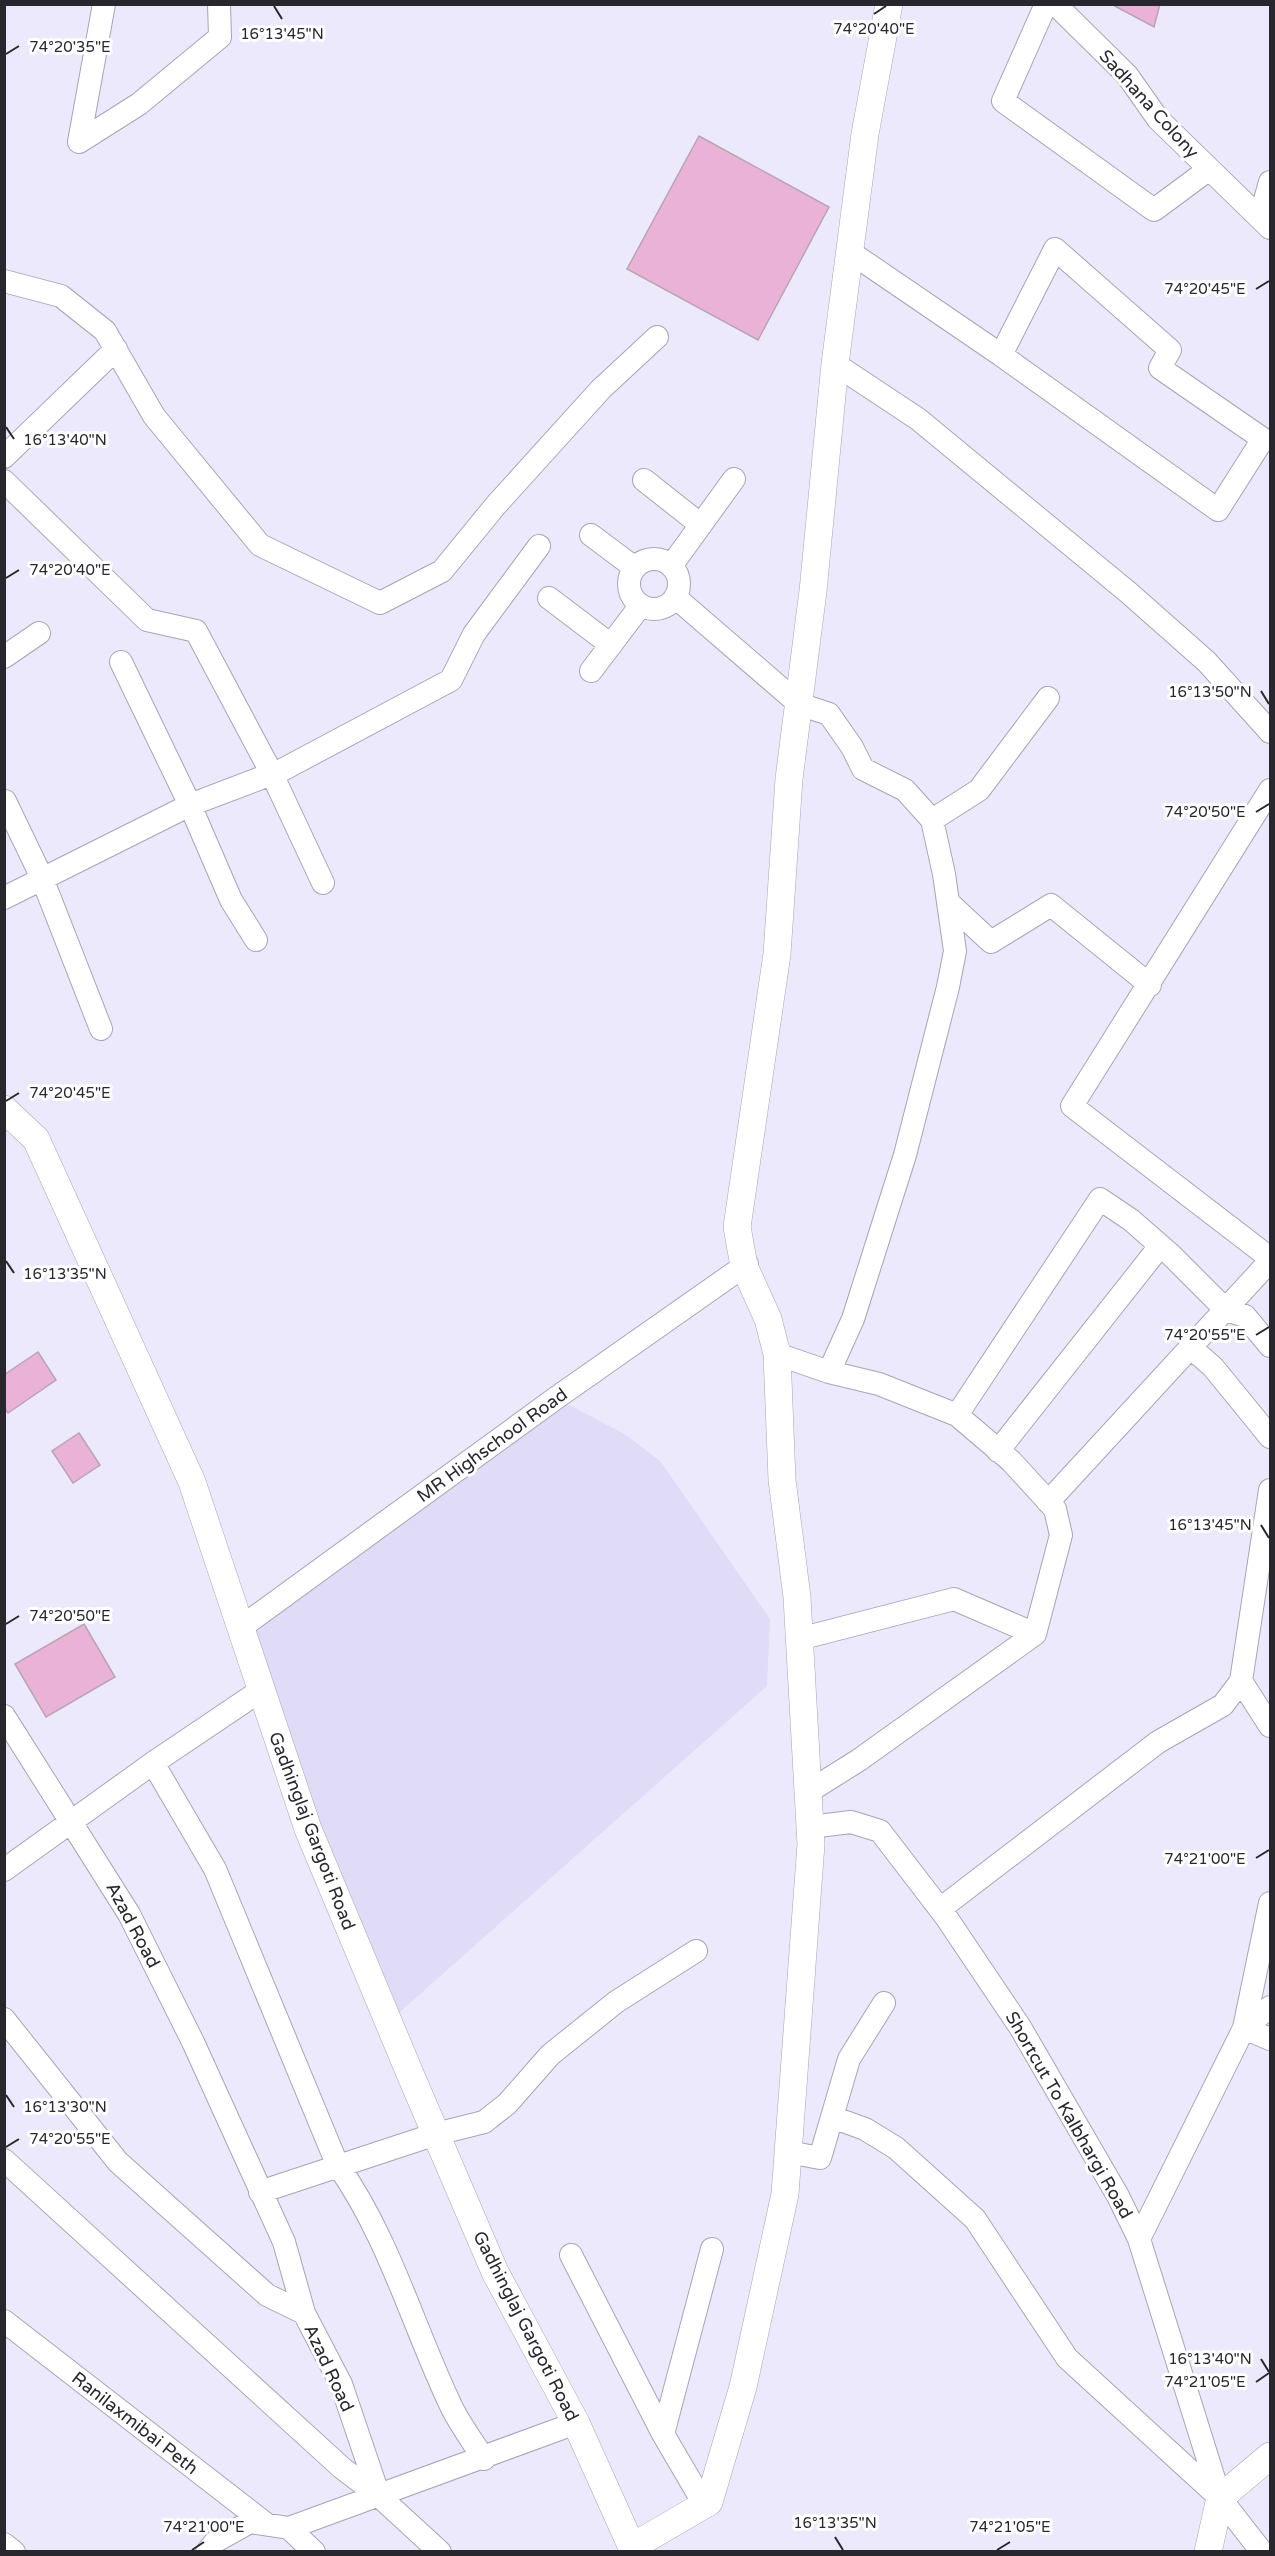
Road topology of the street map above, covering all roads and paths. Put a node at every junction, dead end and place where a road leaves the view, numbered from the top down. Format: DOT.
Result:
graph roads {
  1 [pos="104,4"];
  2 [pos="219,4"];
  3 [pos="890,4"];
  4 [pos="1046,4"];
  5 [pos="1055,4"];
  6 [pos="1208,170"];
  7 [pos="1270,183"];
  8 [pos="1265,223"];
  9 [pos="850,252"];
  10 [pos="4,281"];
  11 [pos="657,337"];
  12 [pos="116,349"];
  13 [pos="1001,355"];
  14 [pos="835,364"];
  15 [pos="4,457"];
  16 [pos="644,480"];
  17 [pos="734,480"];
  18 [pos="4,481"];
  19 [pos="701,525"];
  20 [pos="591,535"];
  21 [pos="539,546"];
  22 [pos="671,566"];
  23 [pos="635,568"];
  24 [pos="675,597"];
  25 [pos="549,598"];
  26 [pos="641,605"];
  27 [pos="39,633"];
  28 [pos="611,645"];
  29 [pos="4,657"];
  30 [pos="121,662"];
  31 [pos="591,670"];
  32 [pos="1048,698"];
  33 [pos="799,704"];
  34 [pos="1270,732"];
  35 [pos="272,774"];
  36 [pos="1270,790"];
  37 [pos="5,801"];
  38 [pos="190,805"];
  39 [pos="932,820"];
  40 [pos="42,878"];
  41 [pos="323,883"];
  42 [pos="4,898"];
  43 [pos="948,902"];
  44 [pos="256,940"];
  45 [pos="1150,985"];
  46 [pos="101,1029"];
  47 [pos="4,1109"];
  48 [pos="1160,1246"];
  49 [pos="1270,1259"];
  50 [pos="746,1265"];
  51 [pos="1263,1284"];
  52 [pos="1226,1310"];
  53 [pos="1270,1346"];
  54 [pos="1191,1348"];
  55 [pos="777,1354"];
  56 [pos="829,1372"];
  57 [pos="957,1415"];
  58 [pos="1270,1437"];
  59 [pos="998,1451"];
  60 [pos="1270,1490"];
  61 [pos="1048,1502"];
  62 [pos="240,1628"];
  63 [pos="1035,1634"];
  64 [pos="799,1639"];
  65 [pos="1241,1681"];
  66 [pos="260,1691"];
  67 [pos="4,1716"];
  68 [pos="1270,1726"];
  69 [pos="153,1763"];
  70 [pos="808,1792"];
  71 [pos="73,1821"];
  72 [pos="810,1827"];
  73 [pos="4,1870"];
  74 [pos="1270,1903"];
  75 [pos="940,1909"];
  76 [pos="696,1951"];
  77 [pos="884,2003"];
  78 [pos="1270,2007"];
  79 [pos="4,2019"];
  80 [pos="1244,2028"];
  81 [pos="1270,2039"];
  82 [pos="832,2117"];
  83 [pos="436,2134"];
  84 [pos="788,2152"];
  85 [pos="4,2160"];
  86 [pos="338,2166"];
  87 [pos="260,2192"];
  88 [pos="1139,2239"];
  89 [pos="712,2249"];
  90 [pos="571,2255"];
  91 [pos="304,2313"];
  92 [pos="4,2321"];
  93 [pos="576,2423"];
  94 [pos="663,2434"];
  95 [pos="1270,2456"];
  96 [pos="484,2459"];
  97 [pos="379,2496"];
  98 [pos="1220,2498"];
  99 [pos="709,2502"];
  100 [pos="266,2524"];
  101 [pos="289,2528"];
  102 [pos="4,2544"];
  103 [pos="633,2549"];
  104 [pos="14,2552"];
  105 [pos="207,2552"];
  106 [pos="314,2552"];
  107 [pos="440,2552"];
  108 [pos="1208,2552"];
  109 [pos="1262,2552"];
  1 -- 2 [label="street"];
  3 -- 9 [label="street"];
  4 -- 6 [label="street"];
  5 -- 6 [label="street, Sadhana Colony"];
  6 -- 8 [label="street, Sadhana Colony"];
  7 -- 8 [label="street"];
  9 -- 13 [label="street"];
  9 -- 14 [label="street"];
  10 -- 12 [label="street"];
  11 -- 12 [label="street"];
  12 -- 15 [label="street"];
  13 -- 13 [label="street"];
  14 -- 33 [label="street"];
  14 -- 34 [label="street"];
  16 -- 19 [label="street"];
  17 -- 19 [label="street"];
  18 -- 35 [label="street"];
  19 -- 22 [label="street"];
  20 -- 23 [label="street"];
  21 -- 35 [label="street"];
  22 -- 23 [label="street"];
  22 -- 24 [label="street"];
  23 -- 26 [label="street"];
  24 -- 26 [label="street"];
  24 -- 33 [label="street"];
  25 -- 28 [label="street"];
  26 -- 28 [label="street"];
  27 -- 29 [label="street"];
  28 -- 31 [label="street"];
  30 -- 38 [label="street"];
  32 -- 39 [label="street"];
  33 -- 39 [label="street"];
  33 -- 50 [label="street"];
  35 -- 38 [label="street"];
  35 -- 41 [label="street"];
  36 -- 45 [label="street"];
  37 -- 40 [label="street"];
  38 -- 40 [label="street"];
  38 -- 44 [label="street"];
  39 -- 43 [label="street"];
  40 -- 42 [label="street"];
  40 -- 46 [label="street"];
  43 -- 45 [label="street"];
  43 -- 56 [label="street"];
  45 -- 49 [label="street"];
  47 -- 62 [label="street, Gadhinglaj Gargoti Road"];
  48 -- 52 [label="street"];
  48 -- 57 [label="street"];
  48 -- 59 [label="street"];
  49 -- 51 [label="street"];
  50 -- 55 [label="street"];
  50 -- 62 [label="street, MR Highschool Road"];
  51 -- 52 [label="street"];
  52 -- 53 [label="street"];
  52 -- 54 [label="street"];
  54 -- 58 [label="street"];
  54 -- 61 [label="street"];
  55 -- 56 [label="street"];
  55 -- 64 [label="street"];
  56 -- 57 [label="street"];
  57 -- 59 [label="street"];
  59 -- 61 [label="street"];
  60 -- 65 [label="street"];
  61 -- 63 [label="street"];
  62 -- 66 [label="street, Gadhinglaj Gargoti Road"];
  63 -- 64 [label="street"];
  63 -- 70 [label="street"];
  64 -- 70 [label="street"];
  65 -- 68 [label="street"];
  65 -- 75 [label="street"];
  66 -- 69 [label="street"];
  66 -- 83 [label="street, Gadhinglaj Gargoti Road"];
  67 -- 71 [label="street, Azad Road"];
  69 -- 71 [label="street"];
  69 -- 86 [label="street"];
  70 -- 72 [label="street"];
  71 -- 73 [label="street"];
  71 -- 87 [label="street, Azad Road"];
  72 -- 75 [label="street, Shortcut To Kalbhargi Road"];
  72 -- 84 [label="street"];
  74 -- 80 [label="street"];
  75 -- 88 [label="street, Shortcut To Kalbhargi Road"];
  76 -- 83 [label="street"];
  77 -- 82 [label="street"];
  78 -- 80 [label="street"];
  79 -- 91 [label="street"];
  80 -- 81 [label="street"];
  80 -- 88 [label="street"];
  82 -- 84 [label="street"];
  82 -- 98 [label="street"];
  83 -- 86 [label="street"];
  83 -- 93 [label="street, Gadhinglaj Gargoti Road"];
  84 -- 99 [label="street"];
  85 -- 97 [label="street"];
  86 -- 87 [label="street"];
  86 -- 96 [label="street"];
  87 -- 91 [label="street, Azad Road"];
  88 -- 98 [label="street, Shortcut To Kalbhargi Road"];
  89 -- 94 [label="street"];
  90 -- 94 [label="street"];
  91 -- 97 [label="street, Azad Road"];
  92 -- 100 [label="street, Ranilaxmibai Peth"];
  93 -- 96 [label="street"];
  93 -- 103 [label="street, Gadhinglaj Gargoti Road"];
  94 -- 99 [label="street"];
  95 -- 98 [label="street"];
  96 -- 97 [label="street"];
  97 -- 101 [label="street"];
  97 -- 107 [label="street"];
  98 -- 108 [label="street"];
  98 -- 109 [label="street"];
  99 -- 103 [label="street"];
  100 -- 101 [label="street"];
  100 -- 105 [label="street"];
  101 -- 106 [label="street"];
  102 -- 104 [label="street"];
}
